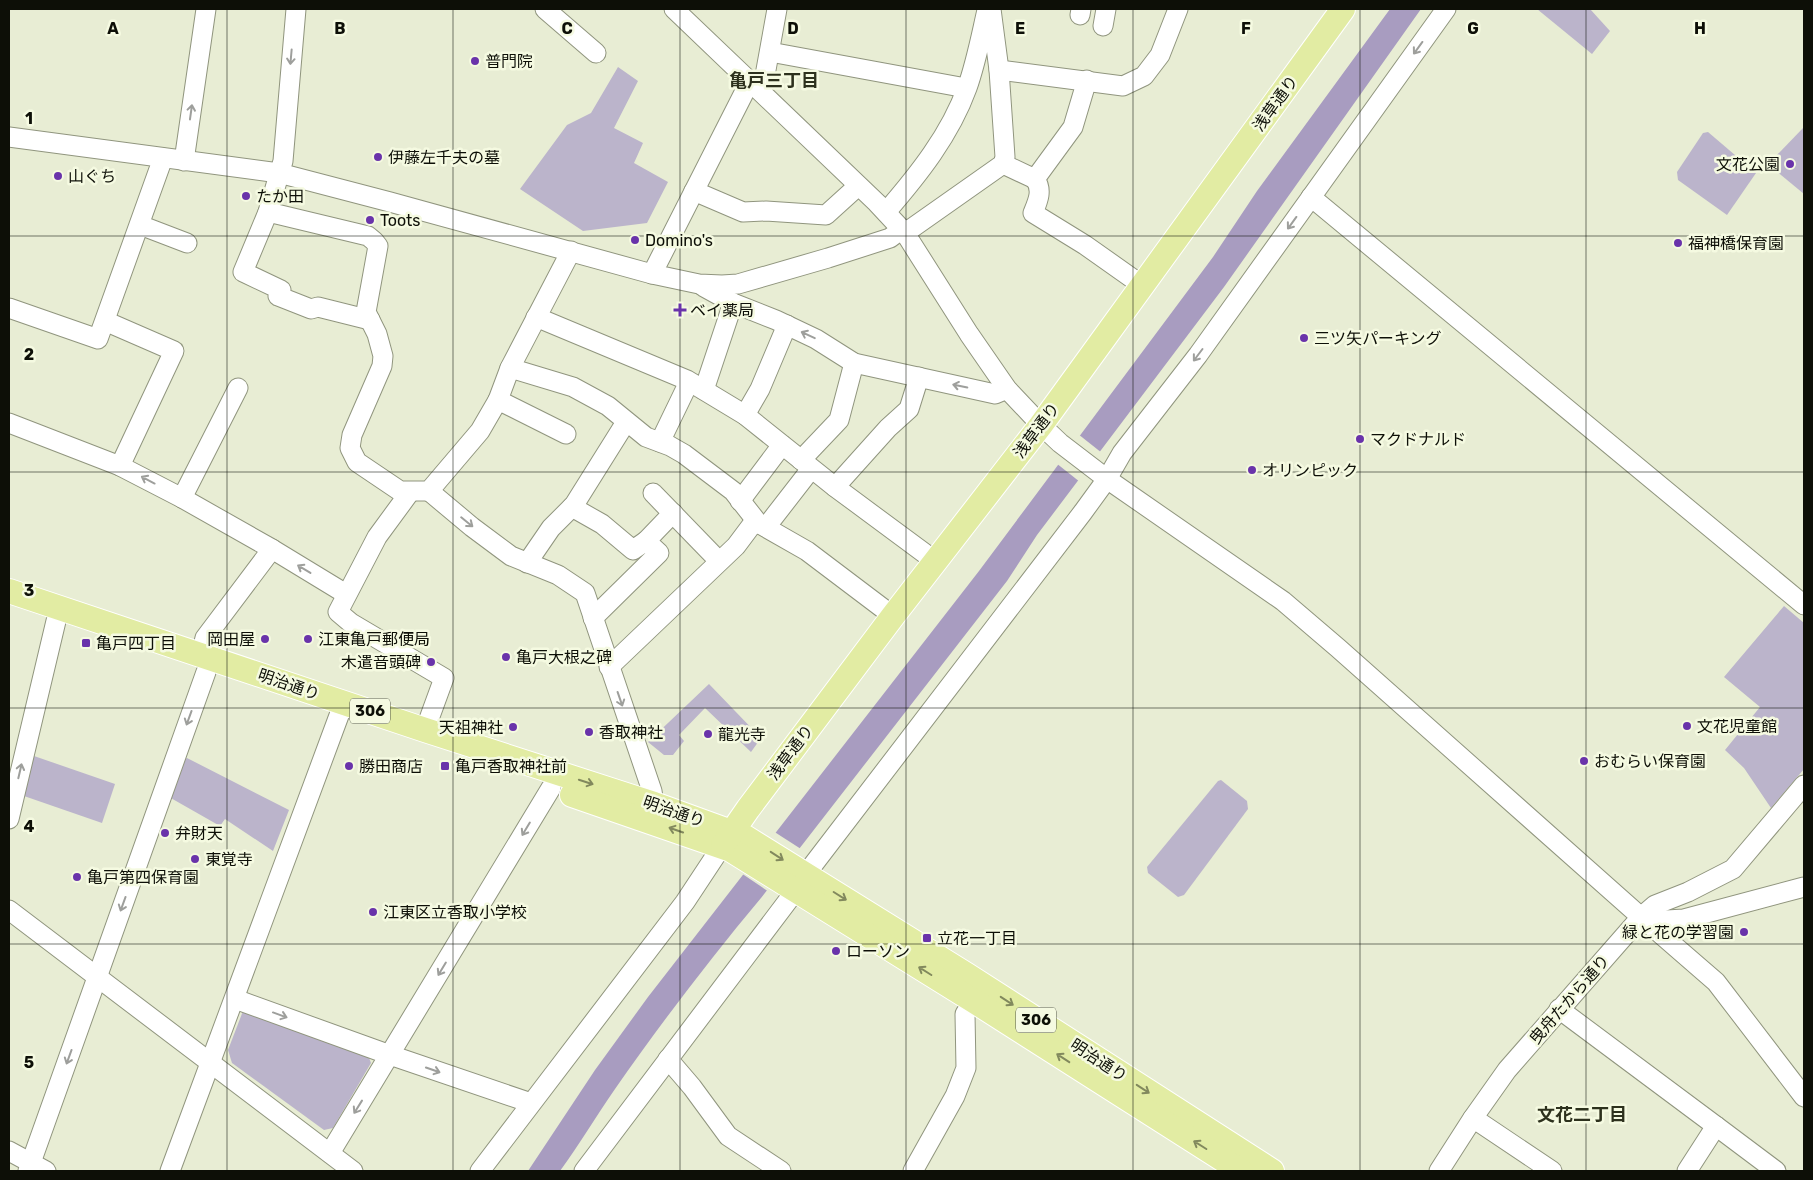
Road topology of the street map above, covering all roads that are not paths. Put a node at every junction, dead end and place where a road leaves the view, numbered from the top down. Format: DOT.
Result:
graph roads {
  1 [pos="206,9"];
  2 [pos="296,9"];
  3 [pos="545,9"];
  4 [pos="674,9"];
  5 [pos="777,9"];
  6 [pos="989,9"];
  7 [pos="1178,9"];
  8 [pos="1343,9"];
  9 [pos="1446,9"];
  10 [pos="770,52"];
  11 [pos="596,53"];
  12 [pos="999,70"];
  13 [pos="1087,80"];
  14 [pos="756,87"];
  15 [pos="966,88"];
  16 [pos="9,138"];
  17 [pos="164,158"];
  18 [pos="184,161"];
  19 [pos="1003,164"];
  20 [pos="279,174"];
  21 [pos="1035,179"];
  22 [pos="858,186"];
  23 [pos="694,191"];
  24 [pos="1311,197"];
  25 [pos="268,212"];
  26 [pos="886,212"];
  27 [pos="140,225"];
  28 [pos="903,231"];
  29 [pos="187,243"];
  30 [pos="571,251"];
  31 [pos="652,274"];
  32 [pos="698,284"];
  33 [pos="1143,286"];
  34 [pos="733,303"];
  35 [pos="9,308"];
  36 [pos="536,317"];
  37 [pos="370,320"];
  38 [pos="104,321"];
  39 [pos="787,325"];
  40 [pos="854,363"];
  41 [pos="510,368"];
  42 [pos="920,377"];
  43 [pos="697,386"];
  44 [pos="238,388"];
  45 [pos="1007,389"];
  46 [pos="498,400"];
  47 [pos="745,415"];
  48 [pos="626,422"];
  49 [pos="9,423"];
  50 [pos="1041,425"];
  51 [pos="566,434"];
  52 [pos="660,442"];
  53 [pos="782,445"];
  54 [pos="806,464"];
  55 [pos="120,466"];
  56 [pos="1104,476"];
  57 [pos="835,487"];
  58 [pos="410,492"];
  59 [pos="430,492"];
  60 [pos="653,493"];
  61 [pos="182,498"];
  62 [pos="740,500"];
  63 [pos="572,507"];
  64 [pos="673,513"];
  65 [pos="762,525"];
  66 [pos="646,541"];
  67 [pos="272,549"];
  68 [pos="935,561"];
  69 [pos="719,562"];
  70 [pos="527,563"];
  71 [pos="9,591"];
  72 [pos="346,594"];
  73 [pos="1804,605"];
  74 [pos="9,606"];
  75 [pos="893,616"];
  76 [pos="593,618"];
  77 [pos="56,621"];
  78 [pos="203,663"];
  79 [pos="609,667"];
  80 [pos="341,710"];
  81 [pos="425,730"];
  82 [pos="1804,785"];
  83 [pos="551,788"];
  84 [pos="654,804"];
  85 [pos="9,819"];
  86 [pos="737,845"];
  87 [pos="796,879"];
  88 [pos="1804,887"];
  89 [pos="9,910"];
  90 [pos="1641,917"];
  91 [pos="97,977"];
  92 [pos="978,993"];
  93 [pos="235,999"];
  94 [pos="1559,1009"];
  95 [pos="390,1055"];
  96 [pos="668,1059"];
  97 [pos="211,1063"];
  98 [pos="1804,1097"];
  99 [pos="531,1103"];
  100 [pos="1473,1118"];
  101 [pos="1716,1126"];
  102 [pos="9,1151"];
  103 [pos="330,1153"];
  104 [pos="35,1169"];
  105 [pos="916,1170"];
  106 [pos="170,1171"];
  107 [pos="353,1171"];
  108 [pos="480,1171"];
  109 [pos="496,1171"];
  110 [pos="584,1171"];
  111 [pos="782,1171"];
  112 [pos="1241,1171"];
  113 [pos="1272,1171"];
  114 [pos="1440,1171"];
  115 [pos="1552,1171"];
  116 [pos="1687,1171"];
  117 [pos="1776,1171"];
  18 -- 1 [label="street, one-way"];
  2 -- 20 [label="street, one-way"];
  3 -- 11 [label="street"];
  4 -- 14 [label="street"];
  5 -- 10 [label="street"];
  6 -- 12 [label="street"];
  6 -- 15 [label="street"];
  7 -- 13 [label="street"];
  8 -- 33 [label="main road, 浅草通り"];
  9 -- 24 [label="street, one-way"];
  10 -- 14 [label="street"];
  10 -- 15 [label="street"];
  12 -- 13 [label="street"];
  12 -- 19 [label="street"];
  13 -- 21 [label="street"];
  14 -- 22 [label="street"];
  14 -- 23 [label="street"];
  15 -- 26 [label="street"];
  16 -- 17 [label="street"];
  17 -- 18 [label="street"];
  17 -- 27 [label="street"];
  18 -- 20 [label="street"];
  19 -- 21 [label="street"];
  19 -- 28 [label="street"];
  20 -- 25 [label="street"];
  20 -- 30 [label="street"];
  21 -- 33 [label="street"];
  22 -- 23 [label="street"];
  22 -- 26 [label="street"];
  23 -- 31 [label="street"];
  24 -- 56 [label="street, one-way"];
  24 -- 73 [label="street"];
  25 -- 37 [label="street"];
  25 -- 37 [label="street"];
  26 -- 28 [label="street"];
  27 -- 29 [label="street"];
  27 -- 38 [label="street"];
  28 -- 32 [label="street"];
  28 -- 45 [label="street"];
  30 -- 31 [label="street"];
  30 -- 36 [label="street"];
  31 -- 32 [label="street"];
  32 -- 34 [label="street"];
  33 -- 50 [label="main road, 浅草通り"];
  34 -- 39 [label="street"];
  34 -- 43 [label="street"];
  35 -- 38 [label="street"];
  36 -- 41 [label="street"];
  36 -- 43 [label="street"];
  37 -- 58 [label="street"];
  38 -- 55 [label="street"];
  40 -- 39 [label="street, one-way"];
  39 -- 47 [label="street"];
  40 -- 42 [label="street"];
  40 -- 54 [label="street"];
  41 -- 46 [label="street"];
  41 -- 48 [label="street"];
  45 -- 42 [label="street, one-way"];
  42 -- 57 [label="street"];
  43 -- 47 [label="street"];
  43 -- 52 [label="street"];
  44 -- 61 [label="street"];
  45 -- 50 [label="street"];
  46 -- 51 [label="street"];
  46 -- 59 [label="street"];
  47 -- 53 [label="street"];
  48 -- 52 [label="street"];
  48 -- 63 [label="street"];
  49 -- 55 [label="street"];
  50 -- 56 [label="street"];
  50 -- 68 [label="main road, 浅草通り"];
  52 -- 62 [label="street"];
  53 -- 54 [label="street"];
  53 -- 62 [label="street"];
  54 -- 57 [label="street"];
  54 -- 65 [label="street"];
  61 -- 55 [label="street, one-way"];
  56 -- 87 [label="street"];
  56 -- 90 [label="street"];
  57 -- 68 [label="street"];
  58 -- 59 [label="street"];
  58 -- 72 [label="street"];
  59 -- 70 [label="street, one-way"];
  60 -- 64 [label="street"];
  61 -- 67 [label="street"];
  62 -- 65 [label="street"];
  63 -- 66 [label="street"];
  63 -- 70 [label="street"];
  64 -- 66 [label="street"];
  64 -- 69 [label="street"];
  65 -- 69 [label="street"];
  65 -- 75 [label="street"];
  66 -- 76 [label="street"];
  72 -- 67 [label="street, one-way"];
  67 -- 78 [label="street"];
  68 -- 75 [label="main road, 浅草通り"];
  69 -- 79 [label="street"];
  70 -- 76 [label="street"];
  71 -- 78 [label="main road, 明治通り / 306"];
  72 -- 81 [label="street"];
  74 -- 77 [label="main road, 明治通り / 306"];
  75 -- 86 [label="main road, 浅草通り"];
  76 -- 79 [label="street"];
  77 -- 78 [label="main road, 明治通り / 306"];
  85 -- 77 [label="street, one-way"];
  78 -- 80 [label="main road, 明治通り / 306"];
  78 -- 91 [label="street, one-way"];
  79 -- 84 [label="street, one-way"];
  80 -- 81 [label="main road, 明治通り / 306"];
  80 -- 83 [label="main road, 明治通り / 306"];
  80 -- 93 [label="street"];
  81 -- 84 [label="main road, 明治通り / 306, one-way"];
  82 -- 90 [label="street, 曳舟たから通り"];
  86 -- 83 [label="main road, 明治通り / 306, one-way"];
  83 -- 95 [label="street, one-way"];
  84 -- 86 [label="main road, 明治通り / 306"];
  86 -- 87 [label="main road, 明治通り / 306"];
  86 -- 99 [label="street"];
  86 -- 109 [label="street"];
  87 -- 92 [label="main road, 明治通り / 306"];
  87 -- 96 [label="street"];
  88 -- 90 [label="street"];
  89 -- 91 [label="street"];
  90 -- 94 [label="street, 曳舟たから通り"];
  90 -- 98 [label="street"];
  91 -- 97 [label="street"];
  91 -- 104 [label="street, one-way"];
  92 -- 105 [label="street"];
  112 -- 92 [label="main road, 明治通り / 306, one-way"];
  92 -- 113 [label="main road, 明治通り / 306, one-way"];
  93 -- 95 [label="street, one-way"];
  93 -- 97 [label="street"];
  94 -- 100 [label="street, 曳舟たから通り"];
  94 -- 101 [label="street"];
  95 -- 99 [label="street, one-way"];
  95 -- 103 [label="street, one-way"];
  96 -- 110 [label="street"];
  96 -- 111 [label="street"];
  97 -- 103 [label="street"];
  97 -- 106 [label="street"];
  99 -- 108 [label="street"];
  100 -- 114 [label="street, 曳舟たから通り"];
  100 -- 115 [label="street"];
  101 -- 116 [label="street"];
  101 -- 117 [label="street"];
  102 -- 104 [label="street"];
  103 -- 107 [label="street"];
}
